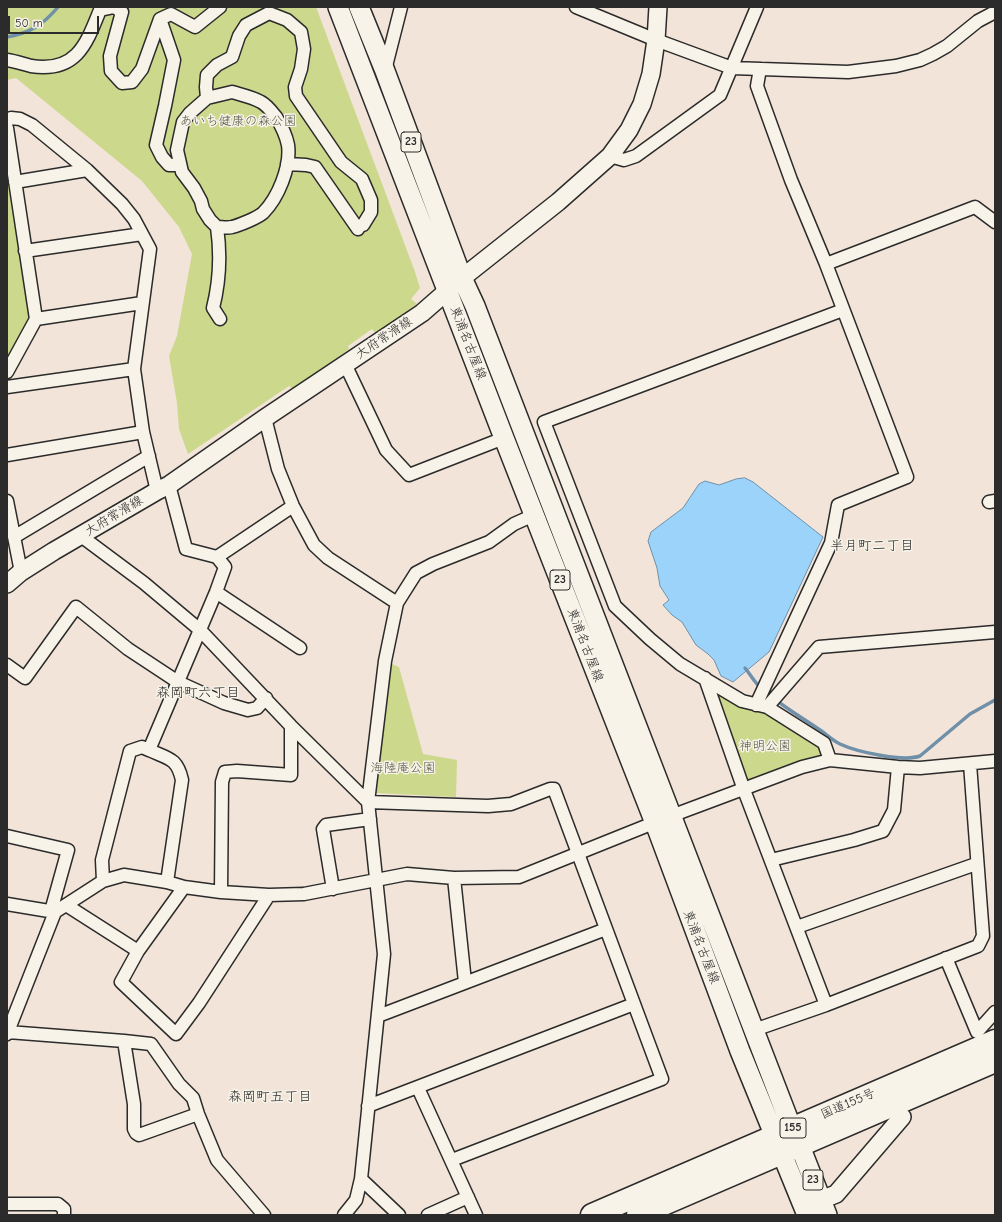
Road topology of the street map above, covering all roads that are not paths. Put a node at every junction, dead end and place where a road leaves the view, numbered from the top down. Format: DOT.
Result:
graph roads {
  1 [pos="220,7"];
  2 [pos="338,7"];
  3 [pos="359,7"];
  4 [pos="401,7"];
  5 [pos="576,7"];
  6 [pos="658,7"];
  7 [pos="758,7"];
  8 [pos="995,12"];
  9 [pos="160,20"];
  10 [pos="656,40"];
  11 [pos="7,60"];
  12 [pos="732,68"];
  13 [pos="760,70"];
  14 [pos="385,72"];
  15 [pos="207,98"];
  16 [pos="7,121"];
  17 [pos="7,128"];
  18 [pos="610,156"];
  19 [pos="287,164"];
  20 [pos="180,165"];
  21 [pos="87,170"];
  22 [pos="15,182"];
  23 [pos="995,222"];
  24 [pos="217,227"];
  25 [pos="142,234"];
  26 [pos="25,251"];
  27 [pos="826,264"];
  28 [pos="462,278"];
  29 [pos="448,290"];
  30 [pos="142,303"];
  31 [pos="843,310"];
  32 [pos="220,318"];
  33 [pos="36,319"];
  34 [pos="345,364"];
  35 [pos="134,368"];
  36 [pos="7,372"];
  37 [pos="7,387"];
  38 [pos="265,418"];
  39 [pos="143,432"];
  40 [pos="504,438"];
  41 [pos="7,455"];
  42 [pos="149,456"];
  43 [pos="163,488"];
  44 [pos="7,501"];
  45 [pos="293,506"];
  46 [pos="534,515"];
  47 [pos="81,536"];
  48 [pos="14,537"];
  49 [pos="217,557"];
  50 [pos="21,572"];
  51 [pos="7,584"];
  52 [pos="216,592"];
  53 [pos="397,603"];
  54 [pos="200,630"];
  55 [pos="995,632"];
  56 [pos="300,648"];
  57 [pos="7,666"];
  58 [pos="705,678"];
  59 [pos="178,682"];
  60 [pos="266,698"];
  61 [pos="761,706"];
  62 [pos="291,726"];
  63 [pos="150,750"];
  64 [pos="830,760"];
  65 [pos="995,761"];
  66 [pos="970,764"];
  67 [pos="898,767"];
  68 [pos="744,790"];
  69 [pos="368,802"];
  70 [pos="370,819"];
  71 [pos="663,820"];
  72 [pos="7,836"];
  73 [pos="578,853"];
  74 [pos="771,860"];
  75 [pos="976,864"];
  76 [pos="454,878"];
  77 [pos="103,881"];
  78 [pos="376,881"];
  79 [pos="167,882"];
  80 [pos="184,887"];
  81 [pos="333,889"];
  82 [pos="221,892"];
  83 [pos="269,895"];
  84 [pos="7,904"];
  85 [pos="66,905"];
  86 [pos="53,911"];
  87 [pos="797,927"];
  88 [pos="606,929"];
  89 [pos="138,952"];
  90 [pos="946,958"];
  91 [pos="464,982"];
  92 [pos="634,1004"];
  93 [pos="826,1005"];
  94 [pos="995,1012"];
  95 [pos="378,1016"];
  96 [pos="754,1030"];
  97 [pos="7,1033"];
  98 [pos="124,1041"];
  99 [pos="995,1041"];
  100 [pos="995,1061"];
  101 [pos="418,1088"];
  102 [pos="368,1106"];
  103 [pos="198,1114"];
  104 [pos="902,1117"];
  105 [pos="787,1141"];
  106 [pos="452,1160"];
  107 [pos="361,1179"];
  108 [pos="468,1198"];
  109 [pos="7,1204"];
  110 [pos="673,1208"];
  111 [pos="824,1208"];
  112 [pos="64,1215"];
  113 [pos="264,1215"];
  114 [pos="344,1215"];
  115 [pos="399,1215"];
  116 [pos="428,1215"];
  117 [pos="476,1215"];
  118 [pos="592,1215"];
  119 [pos="638,1215"];
  120 [pos="807,1215"];
  1 -- 9 [label="street"];
  2 -- 29 [label="main road, 東浦名古屋線 / 23"];
  3 -- 14 [label="main road, 東浦名古屋線 / 23"];
  4 -- 14 [label="street"];
  5 -- 10 [label="street"];
  6 -- 10 [label="main road, 大府常滑線"];
  7 -- 12 [label="street"];
  8 -- 13 [label="street"];
  9 -- 11 [label="street"];
  9 -- 20 [label="street"];
  10 -- 12 [label="street"];
  10 -- 18 [label="main road, 大府常滑線"];
  12 -- 13 [label="street"];
  12 -- 18 [label="street"];
  13 -- 27 [label="street"];
  14 -- 28 [label="main road, 東浦名古屋線 / 23"];
  15 -- 19 [label="street"];
  15 -- 19 [label="street"];
  15 -- 20 [label="street"];
  16 -- 21 [label="street"];
  17 -- 22 [label="street"];
  18 -- 28 [label="main road, 大府常滑線"];
  19 -- 24 [label="street"];
  20 -- 24 [label="street"];
  21 -- 22 [label="street"];
  21 -- 25 [label="street"];
  22 -- 26 [label="street"];
  23 -- 27 [label="street"];
  24 -- 32 [label="street"];
  25 -- 26 [label="street"];
  25 -- 30 [label="street"];
  26 -- 33 [label="street"];
  27 -- 31 [label="street"];
  28 -- 29 [label="main road, 大府常滑線"];
  28 -- 71 [label="main road, 東浦名古屋線 / 23"];
  29 -- 34 [label="main road, 大府常滑線"];
  29 -- 40 [label="main road, 東浦名古屋線 / 23"];
  30 -- 33 [label="street"];
  30 -- 35 [label="street"];
  31 -- 58 [label="street"];
  31 -- 61 [label="street"];
  33 -- 36 [label="street"];
  34 -- 38 [label="main road, 大府常滑線"];
  34 -- 40 [label="street"];
  35 -- 37 [label="street"];
  35 -- 39 [label="street"];
  38 -- 43 [label="main road, 大府常滑線"];
  38 -- 45 [label="street"];
  39 -- 41 [label="street"];
  39 -- 42 [label="street"];
  40 -- 46 [label="main road, 東浦名古屋線 / 23"];
  42 -- 43 [label="street"];
  42 -- 48 [label="street"];
  43 -- 47 [label="main road, 大府常滑線"];
  43 -- 49 [label="street"];
  44 -- 48 [label="street"];
  45 -- 49 [label="street"];
  45 -- 53 [label="street"];
  46 -- 53 [label="street"];
  46 -- 71 [label="main road, 東浦名古屋線 / 23"];
  47 -- 50 [label="main road, 大府常滑線"];
  47 -- 54 [label="street"];
  48 -- 50 [label="street"];
  49 -- 52 [label="street"];
  50 -- 51 [label="main road, 大府常滑線"];
  52 -- 54 [label="street"];
  52 -- 56 [label="street"];
  53 -- 69 [label="street"];
  54 -- 59 [label="street"];
  54 -- 60 [label="street"];
  55 -- 61 [label="street"];
  57 -- 59 [label="street"];
  58 -- 61 [label="street"];
  58 -- 68 [label="street"];
  59 -- 60 [label="street"];
  59 -- 63 [label="street"];
  60 -- 62 [label="street"];
  61 -- 64 [label="street"];
  62 -- 69 [label="street"];
  62 -- 82 [label="street"];
  63 -- 77 [label="street"];
  63 -- 79 [label="street"];
  64 -- 67 [label="street"];
  64 -- 68 [label="street"];
  65 -- 66 [label="street"];
  66 -- 67 [label="street"];
  66 -- 75 [label="street"];
  67 -- 74 [label="street"];
  68 -- 71 [label="street"];
  68 -- 74 [label="street"];
  69 -- 70 [label="street"];
  69 -- 73 [label="street"];
  70 -- 78 [label="street"];
  70 -- 81 [label="street"];
  71 -- 73 [label="street"];
  71 -- 96 [label="main road, 東浦名古屋線 / 23"];
  71 -- 105 [label="main road, 東浦名古屋線 / 23"];
  72 -- 86 [label="street"];
  73 -- 76 [label="street"];
  73 -- 88 [label="street"];
  74 -- 87 [label="street"];
  75 -- 87 [label="street"];
  75 -- 90 [label="street"];
  76 -- 78 [label="street"];
  76 -- 91 [label="street"];
  77 -- 79 [label="street"];
  77 -- 85 [label="street"];
  78 -- 81 [label="street"];
  78 -- 95 [label="street"];
  79 -- 80 [label="street"];
  80 -- 82 [label="street"];
  80 -- 89 [label="street"];
  81 -- 83 [label="street"];
  82 -- 83 [label="street"];
  83 -- 89 [label="street"];
  84 -- 86 [label="street"];
  85 -- 86 [label="street"];
  85 -- 89 [label="street"];
  86 -- 97 [label="street"];
  87 -- 93 [label="street"];
  88 -- 91 [label="street"];
  88 -- 92 [label="street"];
  90 -- 93 [label="street"];
  90 -- 94 [label="street"];
  91 -- 95 [label="street"];
  92 -- 101 [label="street"];
  92 -- 106 [label="street"];
  93 -- 96 [label="street"];
  95 -- 102 [label="street"];
  96 -- 105 [label="main road, 東浦名古屋線 / 23"];
  97 -- 98 [label="street"];
  98 -- 103 [label="street"];
  98 -- 103 [label="street"];
  99 -- 105 [label="highway, 国道155号 / 155"];
  100 -- 105 [label="highway, 国道155号 / 155"];
  101 -- 102 [label="street"];
  101 -- 106 [label="street"];
  102 -- 107 [label="street"];
  103 -- 113 [label="street"];
  104 -- 111 [label="main road"];
  105 -- 110 [label="highway, 国道155号 / 155"];
  105 -- 111 [label="main road, 東浦名古屋線 / 23"];
  105 -- 118 [label="highway, 国道155号 / 155"];
  105 -- 120 [label="main road, 東浦名古屋線 / 23"];
  106 -- 108 [label="street"];
  107 -- 114 [label="street"];
  107 -- 115 [label="street"];
  108 -- 116 [label="street"];
  108 -- 117 [label="street"];
  109 -- 112 [label="street"];
  110 -- 119 [label="highway, 国道155号 / 155"];
}
